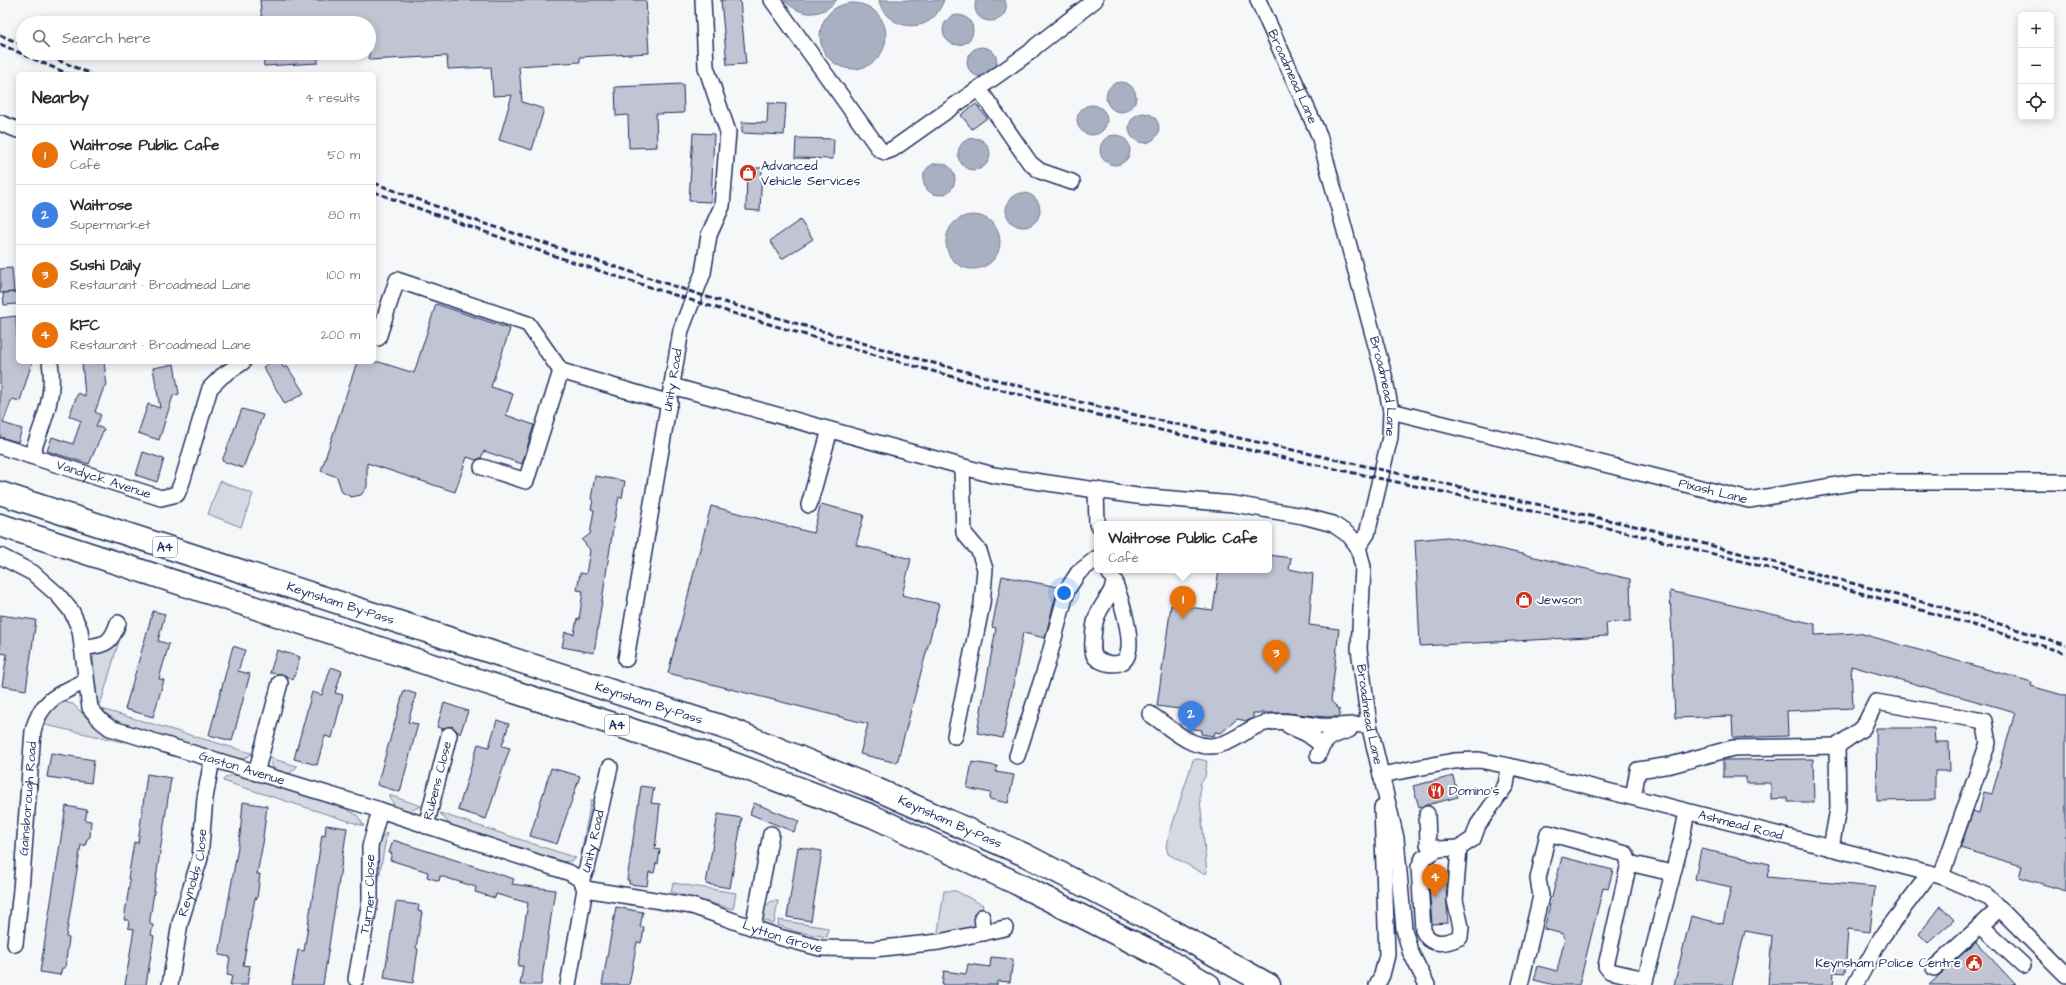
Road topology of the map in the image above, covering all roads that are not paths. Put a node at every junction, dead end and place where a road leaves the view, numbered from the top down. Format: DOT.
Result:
graph roads {
  1 [pos="703,0"];
  2 [pos="772,0"];
  3 [pos="1095,0"];
  4 [pos="1258,0"];
  5 [pos="979,88"];
  6 [pos="0,123"];
  7 [pos="16,129"];
  8 [pos="1072,182"];
  9 [pos="378,338"];
  10 [pos="50,364"];
  11 [pos="239,364"];
  12 [pos="561,371"];
  13 [pos="672,386"];
  14 [pos="670,403"];
  15 [pos="1391,411"];
  16 [pos="830,430"];
  17 [pos="0,446"];
  18 [pos="31,456"];
  19 [pos="482,467"];
  20 [pos="962,468"];
  21 [pos="2066,482"];
  22 [pos="1096,490"];
  23 [pos="0,494"];
  24 [pos="809,505"];
  25 [pos="1097,521"];
  26 [pos="0,525"];
  27 [pos="1358,547"];
  28 [pos="0,556"];
  29 [pos="1094,560"];
  30 [pos="1111,575"];
  31 [pos="118,623"];
  32 [pos="82,648"];
  33 [pos="626,659"];
  34 [pos="86,681"];
  35 [pos="280,683"];
  36 [pos="1150,714"];
  37 [pos="1281,722"];
  38 [pos="1369,724"];
  39 [pos="449,735"];
  40 [pos="955,736"];
  41 [pos="1837,746"];
  42 [pos="1016,756"];
  43 [pos="212,759"];
  44 [pos="1508,766"];
  45 [pos="610,767"];
  46 [pos="256,773"];
  47 [pos="1382,780"];
  48 [pos="1633,797"];
  49 [pos="380,810"];
  50 [pos="1687,812"];
  51 [pos="1427,814"];
  52 [pos="426,826"];
  53 [pos="771,834"];
  54 [pos="1459,848"];
  55 [pos="1831,848"];
  56 [pos="1438,849"];
  57 [pos="1629,863"];
  58 [pos="1672,873"];
  59 [pos="1935,874"];
  60 [pos="583,885"];
  61 [pos="2000,908"];
  62 [pos="982,917"];
  63 [pos="1981,926"];
  64 [pos="753,927"];
  65 [pos="1005,928"];
  66 [pos="984,933"];
  67 [pos="15,944"];
  68 [pos="2023,965"];
  69 [pos="1934,968"];
  70 [pos="2066,975"];
  71 [pos="356,979"];
  72 [pos="1644,982"];
  73 [pos="170,985"];
  74 [pos="568,985"];
  75 [pos="1209,985"];
  76 [pos="1269,985"];
  77 [pos="1377,985"];
  78 [pos="1427,985"];
  79 [pos="1520,985"];
  80 [pos="1855,985"];
  1 -- 13 [label="street, Unity Road"];
  2 -- 5 [label="street"];
  3 -- 5 [label="street"];
  4 -- 15 [label="street, Broadmead Lane"];
  5 -- 8 [label="street"];
  6 -- 7 [label="street"];
  9 -- 12 [label="street"];
  10 -- 18 [label="street"];
  11 -- 18 [label="street, Vandyck Avenue"];
  12 -- 14 [label="street"];
  12 -- 19 [label="street"];
  13 -- 14 [label="street, Unity Road"];
  13 -- 16 [label="street"];
  14 -- 33 [label="street, Unity Road"];
  15 -- 21 [label="street, Pixash Lane"];
  15 -- 27 [label="street, Broadmead Lane"];
  16 -- 20 [label="street"];
  16 -- 24 [label="street"];
  17 -- 18 [label="street, Vandyck Avenue"];
  20 -- 22 [label="street"];
  20 -- 40 [label="street"];
  22 -- 25 [label="street"];
  22 -- 27 [label="street"];
  23 -- 76 [label="highway, Keynsham By-Pass / A4"];
  26 -- 75 [label="highway, Keynsham By-Pass / A4"];
  27 -- 38 [label="street, Broadmead Lane"];
  28 -- 32 [label="street, Gaston Avenue"];
  29 -- 42 [label="street"];
  30 -- 30 [label="street"];
  31 -- 32 [label="street"];
  32 -- 34 [label="street, Gaston Avenue"];
  34 -- 43 [label="street, Gaston Avenue"];
  34 -- 67 [label="street, Gainsborough Road"];
  35 -- 46 [label="street"];
  36 -- 37 [label="street"];
  37 -- 38 [label="street"];
  37 -- 38 [label="street"];
  38 -- 47 [label="street, Broadmead Lane"];
  39 -- 52 [label="street, Rubens Close"];
  41 -- 48 [label="street"];
  41 -- 55 [label="street"];
  41 -- 59 [label="street"];
  43 -- 46 [label="street, Gaston Avenue"];
  43 -- 73 [label="street, Reynolds Close"];
  44 -- 47 [label="street, Ashmead Road"];
  44 -- 48 [label="street, Ashmead Road"];
  44 -- 54 [label="street"];
  45 -- 60 [label="street, Unity Road"];
  46 -- 49 [label="street, Gaston Avenue"];
  47 -- 77 [label="street, Broadmead Lane"];
  47 -- 78 [label="street, Broadmead Lane"];
  48 -- 50 [label="street, Ashmead Road"];
  49 -- 52 [label="street, Gaston Avenue"];
  49 -- 71 [label="street, Turner Close"];
  50 -- 55 [label="street, Ashmead Road"];
  50 -- 58 [label="street"];
  51 -- 56 [label="street"];
  52 -- 60 [label="street, Gaston Avenue"];
  53 -- 64 [label="street"];
  54 -- 56 [label="street"];
  54 -- 56 [label="street"];
  55 -- 59 [label="street, Ashmead Road"];
  57 -- 58 [label="street"];
  57 -- 72 [label="street"];
  57 -- 79 [label="street"];
  58 -- 72 [label="street"];
  59 -- 61 [label="street, Ashmead Road"];
  59 -- 80 [label="street"];
  60 -- 64 [label="street, Lytton Grove"];
  60 -- 74 [label="street, Unity Road"];
  61 -- 63 [label="street"];
  61 -- 70 [label="street, Ashmead Road"];
  62 -- 66 [label="street"];
  63 -- 68 [label="street"];
  63 -- 69 [label="street"];
  64 -- 66 [label="street, Lytton Grove"];
  65 -- 66 [label="street, Lytton Grove"];
}
